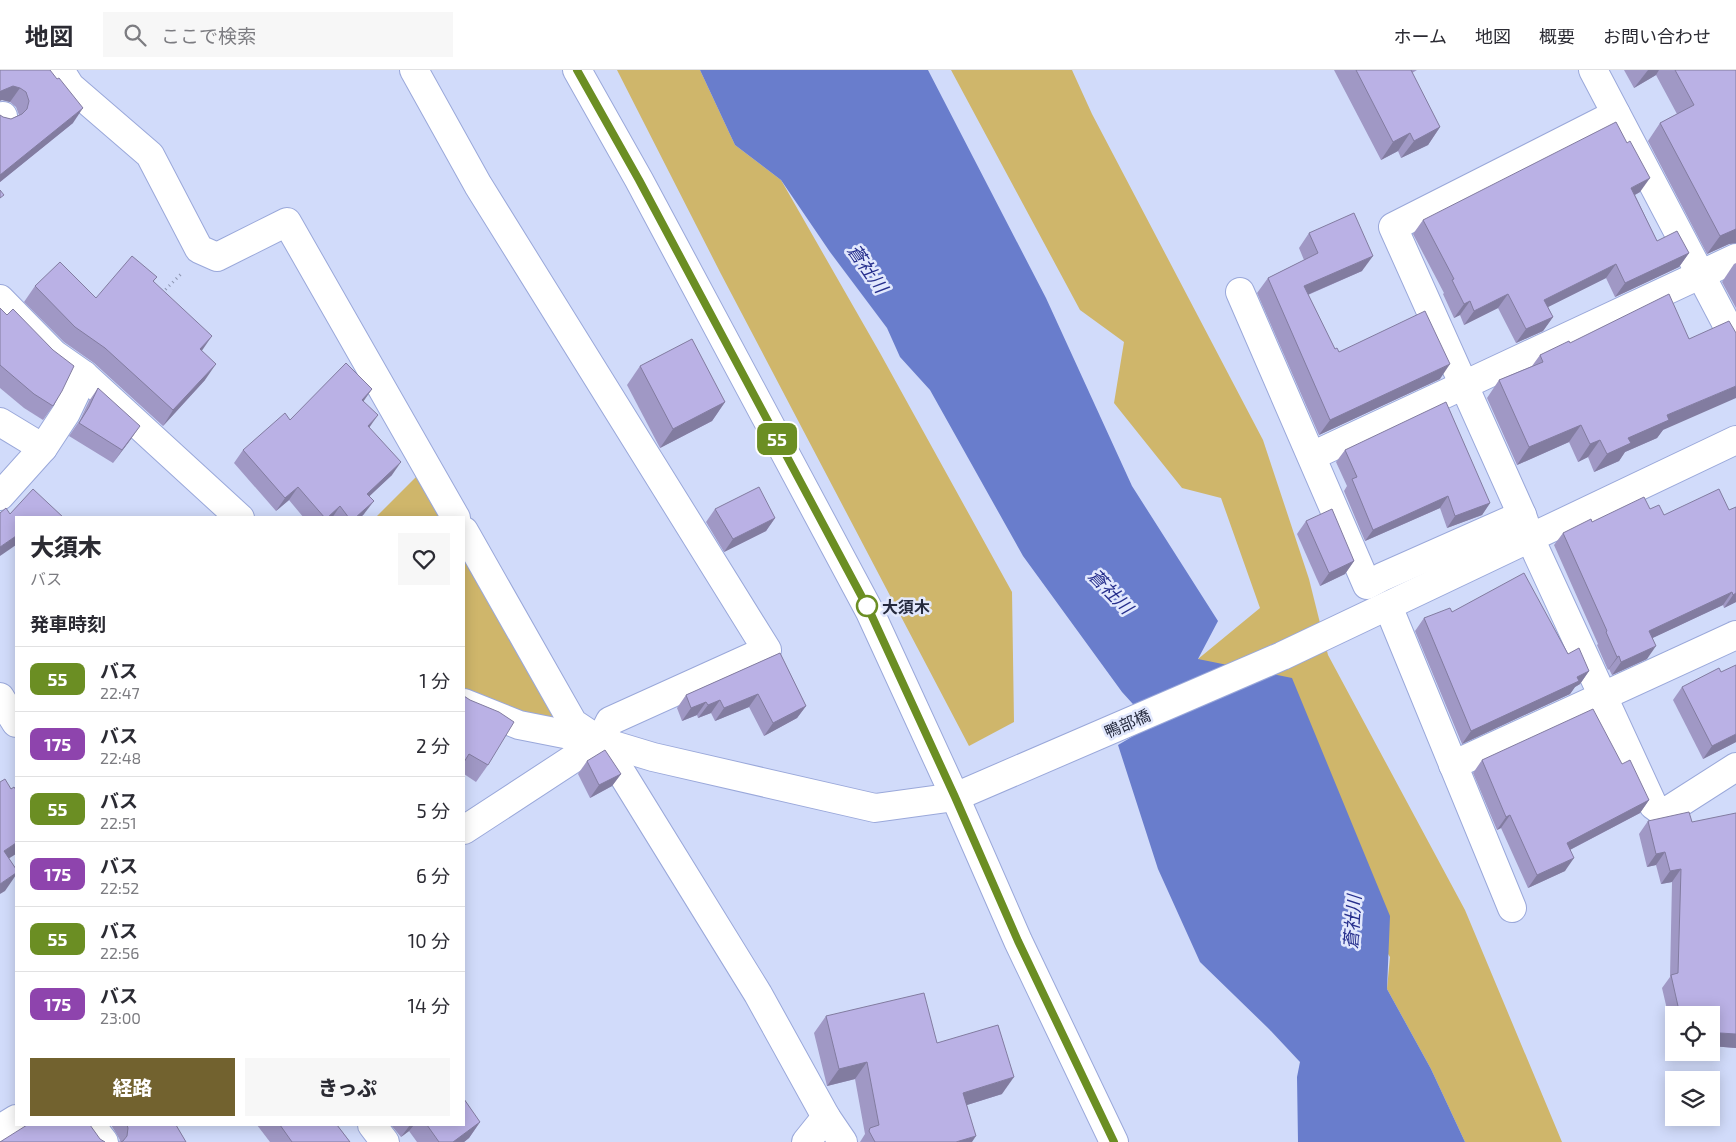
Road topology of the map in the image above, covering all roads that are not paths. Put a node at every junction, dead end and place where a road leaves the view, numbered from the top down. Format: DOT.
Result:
graph roads {
  1 [pos="60,70"];
  2 [pos="414,70"];
  3 [pos="577,70"];
  4 [pos="1593,70"];
  5 [pos="1616,114"];
  6 [pos="1736,258"];
  7 [pos="1701,275"];
  8 [pos="1240,292"];
  9 [pos="0,299"];
  10 [pos="1736,342"];
  11 [pos="84,375"];
  12 [pos="1463,386"];
  13 [pos="0,422"];
  14 [pos="1736,440"];
  15 [pos="43,448"];
  16 [pos="1312,456"];
  17 [pos="0,496"];
  18 [pos="238,516"];
  19 [pos="455,516"];
  20 [pos="1526,527"];
  21 [pos="465,533"];
  22 [pos="1388,606"];
  23 [pos="1736,635"];
  24 [pos="1602,696"];
  25 [pos="0,697"];
  26 [pos="465,702"];
  27 [pos="15,721"];
  28 [pos="600,741"];
  29 [pos="1453,764"];
  30 [pos="1736,767"];
  31 [pos="964,793"];
  32 [pos="465,829"];
  33 [pos="1512,908"];
  34 [pos="826,1117"];
  35 [pos="15,1120"];
  36 [pos="92,1126"];
  37 [pos="373,1126"];
  38 [pos="0,1129"];
  39 [pos="104,1142"];
  40 [pos="385,1142"];
  41 [pos="806,1142"];
  42 [pos="843,1142"];
  43 [pos="1114,1142"];
  1 -- 19 [label="main road"];
  2 -- 28 [label="main road"];
  3 -- 31 [label="main road"];
  4 -- 5 [label="main road"];
  5 -- 7 [label="main road"];
  5 -- 12 [label="main road"];
  6 -- 7 [label="main road"];
  7 -- 10 [label="main road"];
  7 -- 12 [label="main road"];
  8 -- 16 [label="main road"];
  9 -- 11 [label="main road"];
  11 -- 15 [label="main road"];
  11 -- 18 [label="main road"];
  12 -- 16 [label="main road"];
  12 -- 20 [label="main road"];
  13 -- 15 [label="main road"];
  14 -- 20 [label="main road"];
  15 -- 17 [label="main road"];
  16 -- 20 [label="main road"];
  20 -- 22 [label="main road, 鴨部橋"];
  20 -- 24 [label="main road"];
  21 -- 28 [label="main road"];
  22 -- 29 [label="main road"];
  22 -- 31 [label="main road, 鴨部橋"];
  23 -- 24 [label="main road"];
  24 -- 29 [label="main road"];
  24 -- 30 [label="main road"];
  25 -- 27 [label="main road"];
  26 -- 28 [label="main road"];
  28 -- 31 [label="main road, 鴨部橋"];
  28 -- 32 [label="main road"];
  28 -- 34 [label="main road"];
  29 -- 33 [label="main road"];
  31 -- 43 [label="main road"];
  34 -- 41 [label="main road"];
  34 -- 42 [label="main road"];
  35 -- 38 [label="main road"];
  36 -- 39 [label="main road"];
  37 -- 40 [label="main road"];
}
